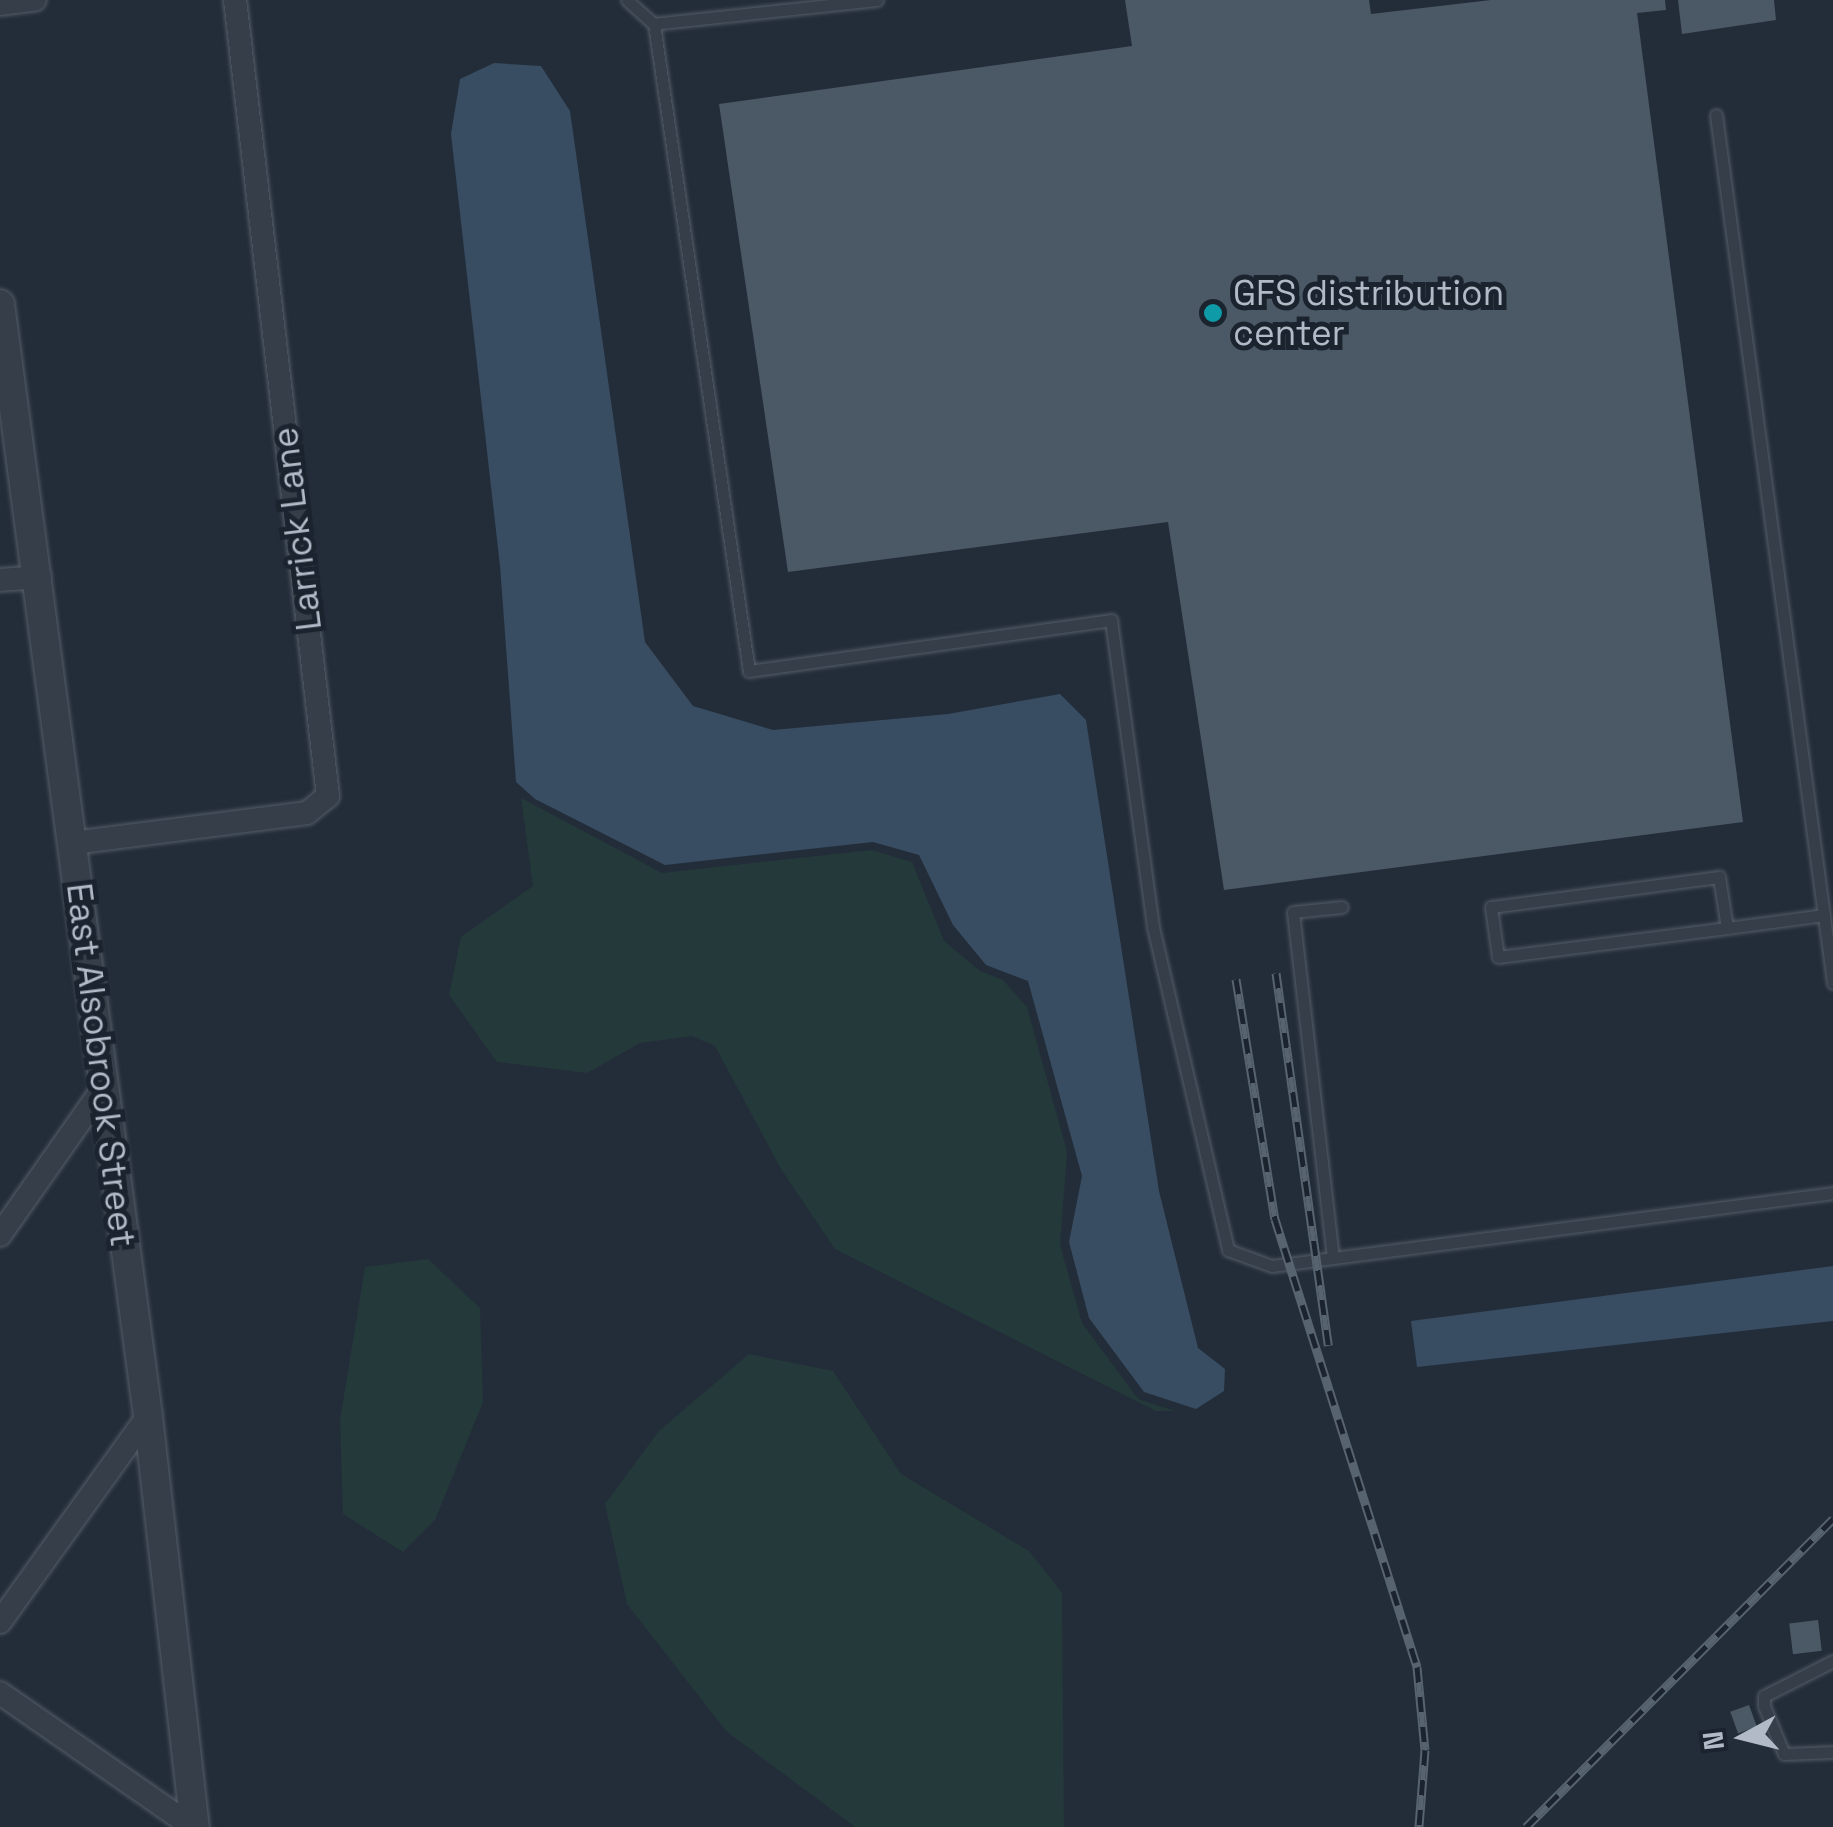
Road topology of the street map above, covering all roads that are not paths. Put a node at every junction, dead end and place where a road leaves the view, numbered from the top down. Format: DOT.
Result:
graph roads {
  1 [pos="34,0"];
  2 [pos="235,0"];
  3 [pos="627,0"];
  4 [pos="877,0"];
  5 [pos="0,4"];
  6 [pos="654,24"];
  7 [pos="1716,114"];
  8 [pos="0,304"];
  9 [pos="40,577"];
  10 [pos="0,580"];
  11 [pos="73,843"];
  12 [pos="1342,907"];
  13 [pos="1824,915"];
  14 [pos="1728,928"];
  15 [pos="1833,983"];
  16 [pos="102,1090"];
  17 [pos="1833,1193"];
  18 [pos="0,1235"];
  19 [pos="1332,1258"];
  20 [pos="148,1416"];
  21 [pos="0,1622"];
  22 [pos="1833,1661"];
  23 [pos="0,1692"];
  24 [pos="1833,1752"];
  25 [pos="195,1827"];
  1 -- 5 [label="street"];
  2 -- 11 [label="street, Larrick Lane"];
  3 -- 6 [label="lane"];
  4 -- 6 [label="lane"];
  6 -- 19 [label="lane"];
  7 -- 13 [label="lane"];
  8 -- 9 [label="street, East Alsobrook Street"];
  9 -- 10 [label="street"];
  9 -- 11 [label="street, East Alsobrook Street"];
  11 -- 16 [label="street, East Alsobrook Street"];
  12 -- 19 [label="lane"];
  13 -- 14 [label="lane"];
  13 -- 15 [label="lane"];
  14 -- 14 [label="lane"];
  16 -- 18 [label="street"];
  16 -- 20 [label="street, East Alsobrook Street"];
  17 -- 19 [label="lane"];
  20 -- 21 [label="street"];
  20 -- 25 [label="street, East Alsobrook Street"];
  22 -- 24 [label="lane"];
  23 -- 25 [label="street"];
}
